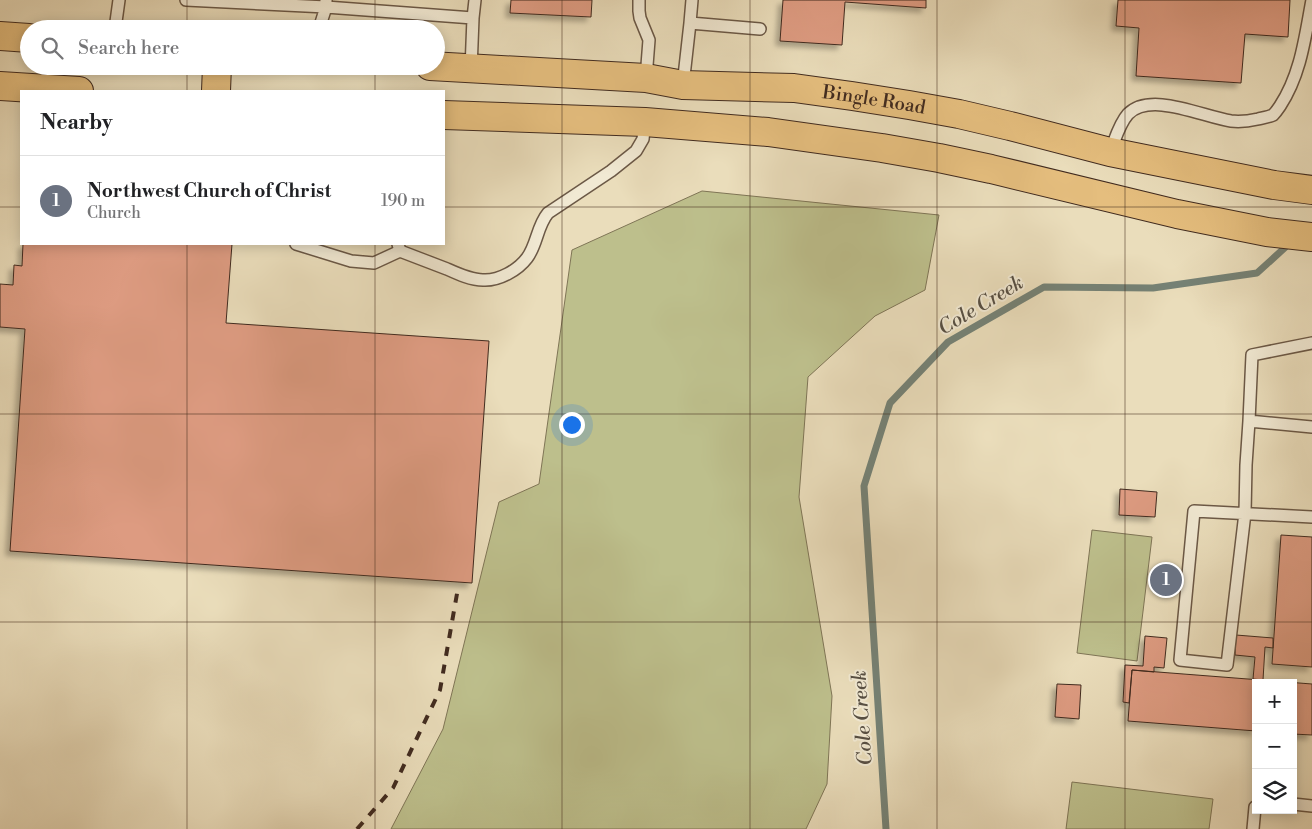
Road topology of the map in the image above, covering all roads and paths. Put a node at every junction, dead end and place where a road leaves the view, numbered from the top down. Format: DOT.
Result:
graph roads {
  1 [pos="119,0"];
  2 [pos="186,0"];
  3 [pos="475,0"];
  4 [pos="639,0"];
  5 [pos="692,0"];
  6 [pos="1312,0"];
  7 [pos="326,3"];
  8 [pos="473,18"];
  9 [pos="116,20"];
  10 [pos="321,20"];
  11 [pos="690,23"];
  12 [pos="760,28"];
  13 [pos="0,36"];
  14 [pos="20,37"];
  15 [pos="445,67"];
  16 [pos="471,69"];
  17 [pos="217,75"];
  18 [pos="646,78"];
  19 [pos="683,85"];
  20 [pos="0,86"];
  21 [pos="63,90"];
  22 [pos="216,90"];
  23 [pos="445,115"];
  24 [pos="645,122"];
  25 [pos="1110,152"];
  26 [pos="1312,190"];
  27 [pos="1101,195"];
  28 [pos="1312,237"];
  29 [pos="299,245"];
  30 [pos="399,247"];
  31 [pos="1312,343"];
  32 [pos="1249,421"];
  33 [pos="1312,427"];
  34 [pos="1245,513"];
  35 [pos="1312,517"];
  36 [pos="1297,804"];
  37 [pos="1312,806"];
  38 [pos="1254,814"];
  39 [pos="1253,829"];
  1 -- 9 [label="lane"];
  2 -- 7 [label="lane"];
  3 -- 8 [label="lane"];
  4 -- 18 [label="lane"];
  5 -- 11 [label="lane"];
  6 -- 25 [label="lane"];
  7 -- 8 [label="lane"];
  7 -- 10 [label="lane"];
  8 -- 16 [label="lane"];
  11 -- 12 [label="lane"];
  11 -- 19 [label="lane"];
  13 -- 14 [label="main road"];
  15 -- 16 [label="main road, Bingle Road"];
  16 -- 18 [label="main road, Bingle Road"];
  17 -- 22 [label="main road"];
  18 -- 19 [label="main road, Bingle Road"];
  18 -- 24 [label="main road"];
  19 -- 25 [label="main road, Bingle Road"];
  20 -- 21 [label="main road"];
  23 -- 24 [label="main road"];
  24 -- 27 [label="main road"];
  24 -- 30 [label="lane"];
  25 -- 26 [label="main road, Bingle Road"];
  25 -- 27 [label="main road"];
  27 -- 28 [label="main road"];
  29 -- 30 [label="lane"];
  31 -- 32 [label="lane"];
  32 -- 33 [label="lane"];
  32 -- 34 [label="lane"];
  34 -- 34 [label="lane"];
  34 -- 35 [label="lane"];
  36 -- 37 [label="lane"];
  38 -- 39 [label="lane"];
}
